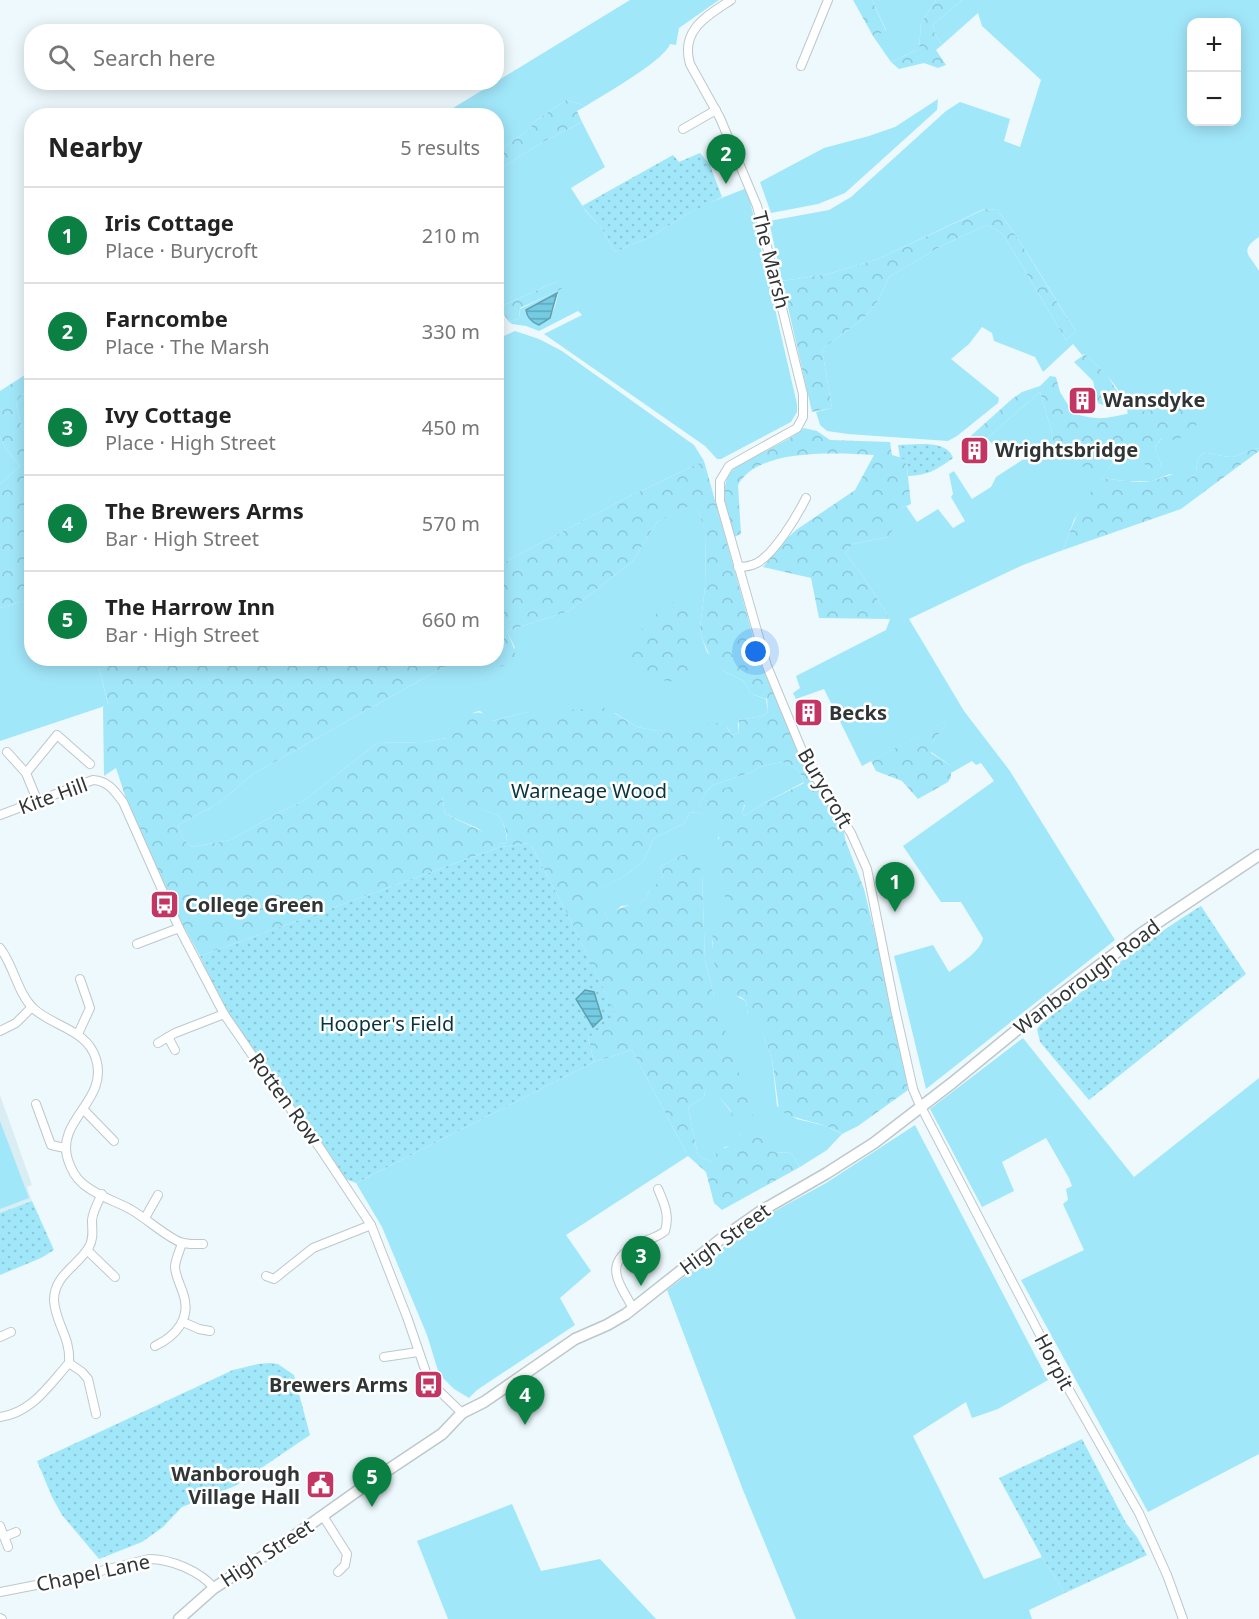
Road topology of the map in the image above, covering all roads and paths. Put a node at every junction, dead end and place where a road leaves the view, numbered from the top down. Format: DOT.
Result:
graph roads {
  1 [pos="731,0"];
  2 [pos="828,0"];
  3 [pos="801,66"];
  4 [pos="716,110"];
  5 [pos="683,129"];
  6 [pos="723,473"];
  7 [pos="806,498"];
  8 [pos="738,567"];
  9 [pos="8,752"];
  10 [pos="90,764"];
  11 [pos="26,773"];
  12 [pos="106,783"];
  13 [pos="37,800"];
  14 [pos="0,815"];
  15 [pos="1259,855"];
  16 [pos="179,928"];
  17 [pos="137,944"];
  18 [pos="0,948"];
  19 [pos="80,979"];
  20 [pos="32,1007"];
  21 [pos="224,1014"];
  22 [pos="0,1031"];
  23 [pos="78,1035"];
  24 [pos="168,1037"];
  25 [pos="158,1042"];
  26 [pos="175,1050"];
  27 [pos="36,1104"];
  28 [pos="921,1107"];
  29 [pos="83,1109"];
  30 [pos="114,1141"];
  31 [pos="65,1148"];
  32 [pos="658,1189"];
  33 [pos="102,1194"];
  34 [pos="158,1195"];
  35 [pos="146,1218"];
  36 [pos="371,1225"];
  37 [pos="183,1243"];
  38 [pos="203,1244"];
  39 [pos="87,1250"];
  40 [pos="266,1276"];
  41 [pos="115,1277"];
  42 [pos="633,1308"];
  43 [pos="183,1322"];
  44 [pos="210,1331"];
  45 [pos="11,1332"];
  46 [pos="0,1336"];
  47 [pos="155,1346"];
  48 [pos="418,1352"];
  49 [pos="384,1357"];
  50 [pos="69,1363"];
  51 [pos="462,1413"];
  52 [pos="96,1414"];
  53 [pos="0,1417"];
  54 [pos="323,1516"];
  55 [pos="0,1526"];
  56 [pos="16,1532"];
  57 [pos="4,1537"];
  58 [pos="8,1547"];
  59 [pos="338,1572"];
  60 [pos="214,1588"];
  61 [pos="0,1592"];
  62 [pos="179,1619"];
  63 [pos="1183,1619"];
  1 -- 4 [label="street, The Marsh"];
  2 -- 3 [label="street"];
  4 -- 5 [label="street"];
  4 -- 6 [label="street, The Marsh"];
  6 -- 8 [label="street, Burycroft"];
  7 -- 8 [label="street"];
  8 -- 28 [label="street, Burycroft"];
  9 -- 11 [label="street"];
  10 -- 11 [label="street"];
  11 -- 13 [label="street"];
  12 -- 13 [label="street, Kite Hill"];
  12 -- 16 [label="street, Rotten Row"];
  13 -- 14 [label="street, Kite Hill"];
  15 -- 28 [label="street, Wanborough Road"];
  16 -- 17 [label="street"];
  16 -- 21 [label="street, Rotten Row"];
  18 -- 20 [label="street"];
  19 -- 23 [label="street"];
  20 -- 22 [label="street"];
  20 -- 23 [label="street"];
  21 -- 24 [label="street"];
  21 -- 36 [label="street, Rotten Row"];
  23 -- 29 [label="street"];
  24 -- 25 [label="street"];
  24 -- 26 [label="street"];
  27 -- 31 [label="street"];
  28 -- 42 [label="street, High Street"];
  28 -- 63 [label="street, Horpit"];
  29 -- 30 [label="street"];
  29 -- 31 [label="street"];
  31 -- 33 [label="street"];
  32 -- 42 [label="street"];
  33 -- 35 [label="street"];
  33 -- 39 [label="street"];
  34 -- 35 [label="street"];
  35 -- 37 [label="street"];
  36 -- 40 [label="street"];
  36 -- 48 [label="street, Rotten Row"];
  37 -- 38 [label="street"];
  37 -- 43 [label="street"];
  39 -- 41 [label="street"];
  39 -- 50 [label="street"];
  42 -- 51 [label="street, High Street"];
  43 -- 44 [label="street"];
  43 -- 47 [label="street"];
  45 -- 46 [label="street"];
  48 -- 49 [label="street"];
  48 -- 51 [label="street, Rotten Row"];
  50 -- 52 [label="street"];
  50 -- 53 [label="street"];
  51 -- 54 [label="street, High Street"];
  54 -- 59 [label="street"];
  54 -- 60 [label="street, High Street"];
  55 -- 57 [label="street"];
  56 -- 57 [label="street"];
  57 -- 58 [label="street"];
  60 -- 61 [label="street, Chapel Lane"];
  60 -- 62 [label="street, High Street"];
}
